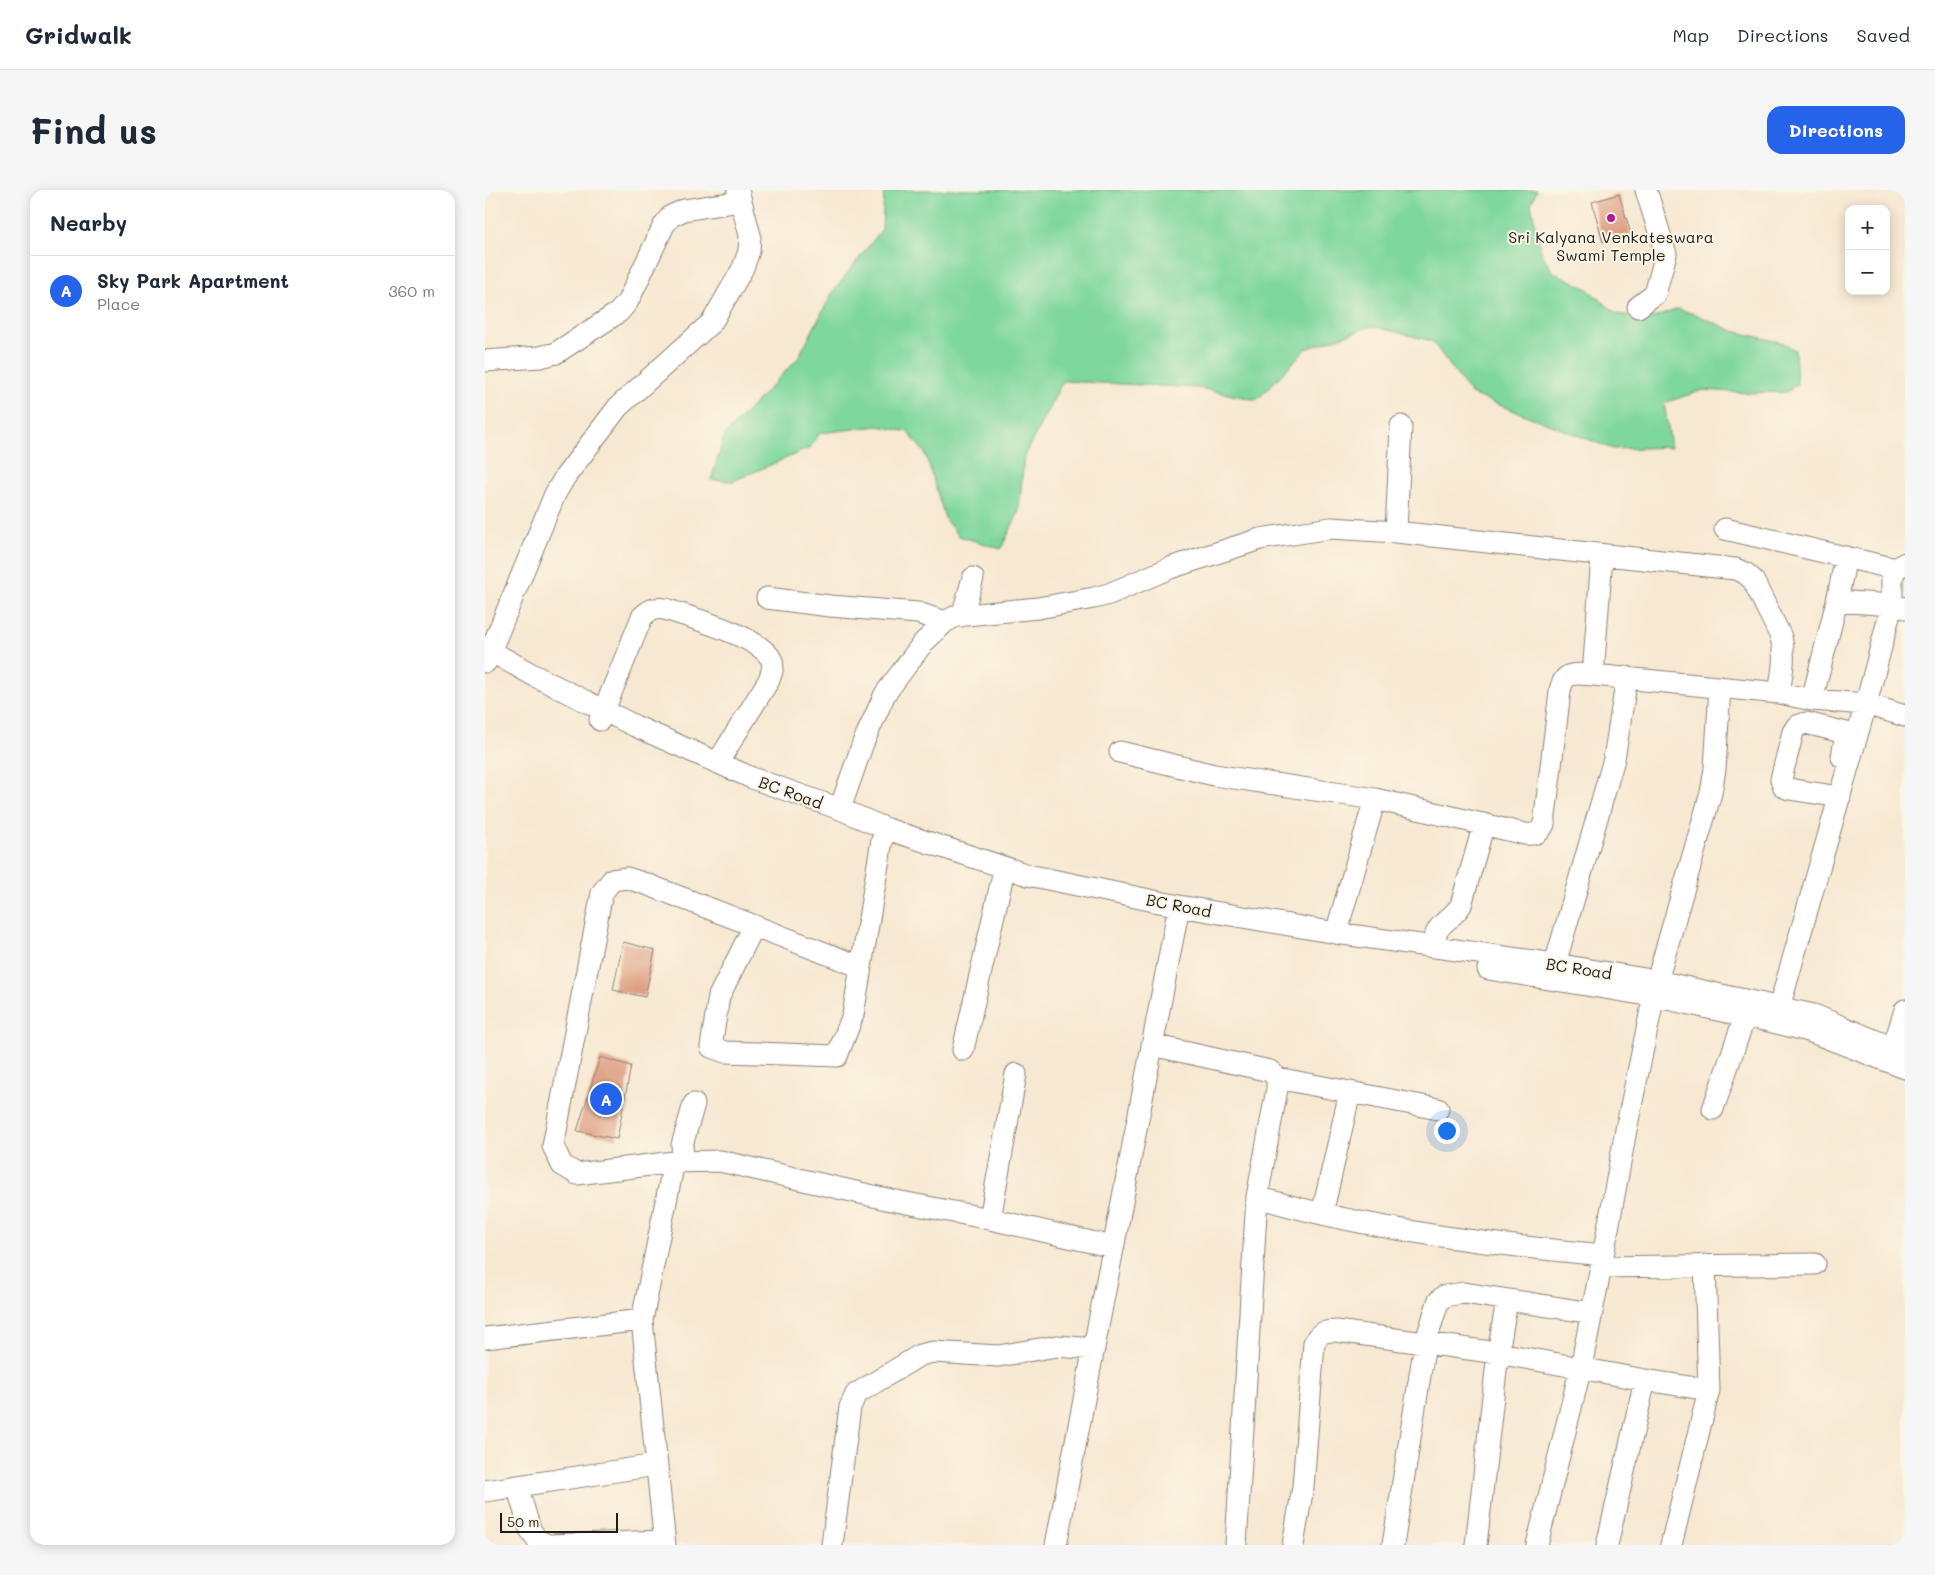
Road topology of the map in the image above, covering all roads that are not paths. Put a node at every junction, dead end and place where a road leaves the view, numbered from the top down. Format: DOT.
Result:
graph roads {
  1 [pos="1646,190"];
  2 [pos="739,196"];
  3 [pos="1638,307"];
  4 [pos="485,361"];
  5 [pos="1401,426"];
  6 [pos="1725,529"];
  7 [pos="1396,532"];
  8 [pos="1601,556"];
  9 [pos="1846,557"];
  10 [pos="1900,566"];
  11 [pos="973,578"];
  12 [pos="767,598"];
  13 [pos="1837,601"];
  14 [pos="1898,607"];
  15 [pos="953,619"];
  16 [pos="487,656"];
  17 [pos="1593,675"];
  18 [pos="1627,677"];
  19 [pos="1720,687"];
  20 [pos="1779,693"];
  21 [pos="1812,700"];
  22 [pos="1866,704"];
  23 [pos="602,715"];
  24 [pos="1905,716"];
  25 [pos="1120,752"];
  26 [pos="718,762"];
  27 [pos="1845,764"];
  28 [pos="1836,796"];
  29 [pos="1375,799"];
  30 [pos="840,810"];
  31 [pos="1484,824"];
  32 [pos="885,834"];
  33 [pos="1002,879"];
  34 [pos="1178,912"];
  35 [pos="754,926"];
  36 [pos="1336,933"];
  37 [pos="1432,947"];
  38 [pos="1555,964"];
  39 [pos="861,967"];
  40 [pos="1655,988"];
  41 [pos="1905,1010"];
  42 [pos="1776,1015"];
  43 [pos="1745,1016"];
  44 [pos="1152,1045"];
  45 [pos="963,1050"];
  46 [pos="1899,1050"];
  47 [pos="1905,1068"];
  48 [pos="1016,1074"];
  49 [pos="1277,1078"];
  50 [pos="1350,1092"];
  51 [pos="694,1104"];
  52 [pos="1438,1109"];
  53 [pos="1713,1109"];
  54 [pos="674,1162"];
  55 [pos="1257,1197"];
  56 [pos="1322,1214"];
  57 [pos="990,1219"];
  58 [pos="1113,1247"];
  59 [pos="1602,1261"];
  60 [pos="1815,1264"];
  61 [pos="1705,1265"];
  62 [pos="1507,1300"];
  63 [pos="1592,1313"];
  64 [pos="642,1320"];
  65 [pos="485,1338"];
  66 [pos="1425,1344"];
  67 [pos="1093,1349"];
  68 [pos="1498,1353"];
  69 [pos="1581,1368"];
  70 [pos="1645,1380"];
  71 [pos="1709,1390"];
  72 [pos="656,1465"];
  73 [pos="517,1486"];
  74 [pos="485,1491"];
  75 [pos="665,1543"];
  76 [pos="832,1545"];
  77 [pos="1055,1545"];
  78 [pos="1236,1545"];
  79 [pos="1293,1545"];
  80 [pos="1393,1545"];
  81 [pos="1476,1545"];
  82 [pos="1537,1545"];
  83 [pos="1607,1545"];
  84 [pos="1671,1545"];
  1 -- 3 [label="street"];
  2 -- 4 [label="street"];
  2 -- 16 [label="street"];
  5 -- 7 [label="street"];
  6 -- 9 [label="street"];
  7 -- 8 [label="street"];
  7 -- 15 [label="street"];
  8 -- 17 [label="street"];
  8 -- 20 [label="street"];
  9 -- 10 [label="street"];
  9 -- 13 [label="street"];
  10 -- 14 [label="street"];
  11 -- 15 [label="street"];
  12 -- 15 [label="street"];
  13 -- 14 [label="street"];
  13 -- 21 [label="street"];
  14 -- 22 [label="street"];
  15 -- 30 [label="street"];
  16 -- 23 [label="street, BC Road"];
  17 -- 18 [label="street"];
  17 -- 31 [label="street"];
  18 -- 19 [label="street"];
  18 -- 38 [label="street"];
  19 -- 20 [label="street"];
  19 -- 40 [label="street"];
  20 -- 21 [label="street"];
  21 -- 22 [label="street"];
  22 -- 24 [label="street"];
  22 -- 27 [label="street"];
  23 -- 26 [label="street, BC Road"];
  23 -- 26 [label="street"];
  23 -- 32 [label="street, BC Road"];
  25 -- 29 [label="street"];
  26 -- 30 [label="street, BC Road"];
  27 -- 28 [label="street"];
  27 -- 28 [label="street"];
  28 -- 42 [label="street"];
  29 -- 31 [label="street"];
  29 -- 36 [label="street"];
  30 -- 32 [label="street, BC Road"];
  31 -- 37 [label="street"];
  32 -- 33 [label="street, BC Road"];
  32 -- 34 [label="street, BC Road"];
  32 -- 39 [label="street"];
  33 -- 34 [label="street, BC Road"];
  33 -- 45 [label="street"];
  34 -- 36 [label="street, BC Road"];
  34 -- 40 [label="street, BC Road"];
  34 -- 44 [label="street"];
  35 -- 39 [label="street"];
  35 -- 39 [label="street"];
  35 -- 54 [label="street"];
  36 -- 37 [label="street, BC Road"];
  37 -- 38 [label="street, BC Road"];
  38 -- 40 [label="street, BC Road"];
  40 -- 42 [label="street, BC Road"];
  40 -- 43 [label="street, BC Road"];
  40 -- 59 [label="street"];
  41 -- 46 [label="street"];
  42 -- 43 [label="street, BC Road"];
  42 -- 46 [label="street, BC Road"];
  42 -- 47 [label="street, BC Road"];
  43 -- 53 [label="street"];
  44 -- 49 [label="street"];
  44 -- 58 [label="street"];
  48 -- 57 [label="street"];
  49 -- 50 [label="street"];
  49 -- 55 [label="street"];
  50 -- 52 [label="street"];
  50 -- 56 [label="street"];
  51 -- 54 [label="street"];
  54 -- 57 [label="street"];
  54 -- 64 [label="street"];
  55 -- 56 [label="street"];
  55 -- 78 [label="street"];
  56 -- 59 [label="street"];
  57 -- 58 [label="street"];
  58 -- 67 [label="street"];
  59 -- 61 [label="street"];
  59 -- 63 [label="street"];
  60 -- 61 [label="street"];
  61 -- 71 [label="street"];
  62 -- 63 [label="street"];
  62 -- 66 [label="street"];
  62 -- 68 [label="street"];
  63 -- 69 [label="street"];
  64 -- 65 [label="street"];
  64 -- 72 [label="street"];
  66 -- 68 [label="street"];
  66 -- 79 [label="street"];
  66 -- 80 [label="street"];
  67 -- 76 [label="street"];
  67 -- 77 [label="street"];
  68 -- 69 [label="street"];
  68 -- 81 [label="street"];
  69 -- 70 [label="street"];
  69 -- 82 [label="street"];
  70 -- 71 [label="street"];
  70 -- 83 [label="street"];
  71 -- 84 [label="street"];
  72 -- 73 [label="street"];
  72 -- 75 [label="street"];
  73 -- 74 [label="street"];
  73 -- 75 [label="street"];
}
